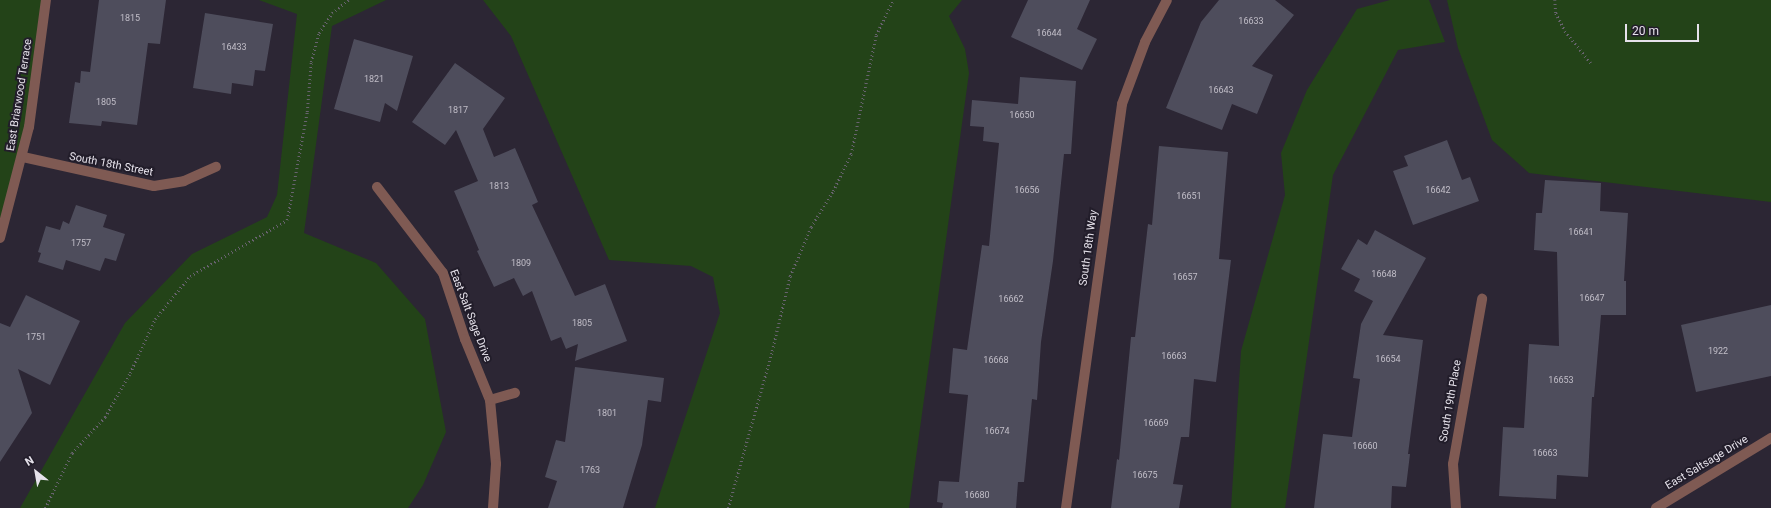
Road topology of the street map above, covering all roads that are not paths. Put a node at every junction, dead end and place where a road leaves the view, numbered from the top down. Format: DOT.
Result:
graph roads {
  1 [pos="46,0"];
  2 [pos="1167,0"];
  3 [pos="23,157"];
  4 [pos="216,167"];
  5 [pos="378,187"];
  6 [pos="0,238"];
  7 [pos="1482,299"];
  8 [pos="515,393"];
  9 [pos="490,400"];
  10 [pos="1771,438"];
  11 [pos="493,508"];
  12 [pos="1066,508"];
  13 [pos="1456,508"];
  14 [pos="1656,508"];
  1 -- 3 [label="street, East Briarwood Terrace"];
  2 -- 12 [label="street, South 18th Way"];
  3 -- 4 [label="street, South 18th Street"];
  3 -- 6 [label="street, East Briarwood Terrace"];
  5 -- 9 [label="street, East Salt Sage Drive"];
  7 -- 13 [label="street, South 19th Place"];
  8 -- 9 [label="street"];
  9 -- 11 [label="street, East Salt Sage Drive"];
  10 -- 14 [label="street, East Saltsage Drive"];
}
